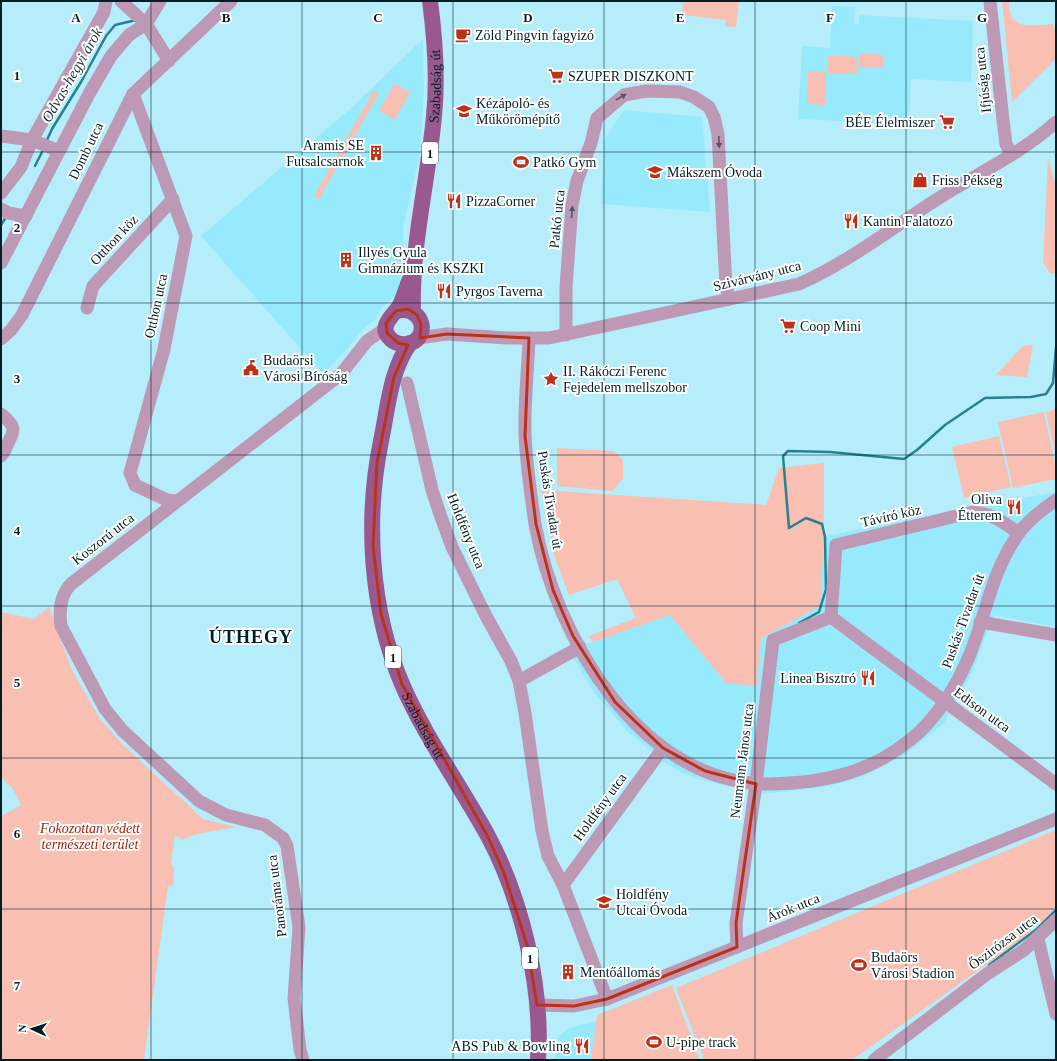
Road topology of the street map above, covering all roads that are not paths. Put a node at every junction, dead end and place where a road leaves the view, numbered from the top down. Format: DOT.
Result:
graph roads {
  1 [pos="106,1"];
  2 [pos="121,1"];
  3 [pos="160,1"];
  4 [pos="231,1"];
  5 [pos="430,1"];
  6 [pos="990,1"];
  7 [pos="146,24"];
  8 [pos="169,61"];
  9 [pos="133,94"];
  10 [pos="1056,122"];
  11 [pos="1,136"];
  12 [pos="32,140"];
  13 [pos="59,151"];
  14 [pos="1011,154"];
  15 [pos="1,193"];
  16 [pos="173,199"];
  17 [pos="1,209"];
  18 [pos="26,216"];
  19 [pos="1,263"];
  20 [pos="414,267"];
  21 [pos="730,299"];
  22 [pos="87,308"];
  23 [pos="396,311"];
  24 [pos="416,329"];
  25 [pos="389,334"];
  26 [pos="566,334"];
  27 [pos="529,338"];
  28 [pos="1,339"];
  29 [pos="400,380"];
  30 [pos="1,414"];
  31 [pos="1,456"];
  32 [pos="1056,500"];
  33 [pos="175,501"];
  34 [pos="1019,533"];
  35 [pos="831,617"];
  36 [pos="980,622"];
  37 [pos="1056,636"];
  38 [pos="580,647"];
  39 [pos="519,681"];
  40 [pos="944,702"];
  41 [pos="663,748"];
  42 [pos="756,784"];
  43 [pos="1056,784"];
  44 [pos="226,815"];
  45 [pos="1056,819"];
  46 [pos="563,885"];
  47 [pos="1056,920"];
  48 [pos="1038,939"];
  49 [pos="737,947"];
  50 [pos="608,999"];
  51 [pos="537,1005"];
  52 [pos="1056,1014"];
  53 [pos="303,1060"];
  54 [pos="538,1060"];
  55 [pos="874,1060"];
  1 -- 12 [label="street"];
  2 -- 7 [label="street"];
  3 -- 7 [label="street"];
  4 -- 8 [label="street, Domb utca"];
  5 -- 20 [label="main road, Szabadság út / 1"];
  6 -- 14 [label="street, Ifjúság utca"];
  7 -- 8 [label="street"];
  7 -- 13 [label="street"];
  8 -- 9 [label="street, Domb utca"];
  9 -- 16 [label="street, Otthon utca"];
  9 -- 28 [label="street, Domb utca"];
  10 -- 14 [label="street, Szivárvány utca"];
  11 -- 12 [label="street"];
  12 -- 13 [label="street"];
  12 -- 15 [label="street"];
  13 -- 18 [label="street"];
  14 -- 21 [label="street, Szivárvány utca"];
  16 -- 22 [label="street, Otthon köz"];
  16 -- 33 [label="street, Otthon utca"];
  17 -- 18 [label="street"];
  18 -- 19 [label="street"];
  20 -- 23 [label="main road, Szabadság út / 1"];
  20 -- 24 [label="main road, Szabadság út / 1"];
  21 -- 26 [label="street, Szivárvány utca"];
  26 -- 21 [label="street, Patkó utca, one-way"];
  23 -- 24 [label="main road"];
  23 -- 25 [label="main road, Szabadság út / 1"];
  24 -- 25 [label="main road"];
  24 -- 27 [label="street, Szivárvány utca"];
  24 -- 29 [label="main road, Szabadság út / 1"];
  25 -- 29 [label="main road, Szabadság út / 1"];
  25 -- 33 [label="street, Koszorú utca"];
  26 -- 27 [label="street, Szivárvány utca"];
  27 -- 38 [label="street, Puskás Tivadar út"];
  29 -- 39 [label="street, Holdfény utca"];
  29 -- 51 [label="main road, Szabadság út / 1"];
  30 -- 31 [label="street"];
  32 -- 34 [label="street, Puskás Tivadar út"];
  33 -- 44 [label="street, Koszorú utca"];
  34 -- 35 [label="street, Távíró köz"];
  34 -- 36 [label="street, Puskás Tivadar út"];
  35 -- 40 [label="street, Edison utca"];
  35 -- 42 [label="street, Neumann János utca"];
  36 -- 37 [label="street"];
  36 -- 40 [label="street, Puskás Tivadar út"];
  38 -- 39 [label="street"];
  38 -- 41 [label="street, Puskás Tivadar út"];
  39 -- 46 [label="street, Holdfény utca"];
  40 -- 42 [label="street, Puskás Tivadar út"];
  40 -- 43 [label="street, Edison utca"];
  41 -- 42 [label="street, Puskás Tivadar út"];
  41 -- 46 [label="street, Holdfény utca"];
  42 -- 49 [label="street, Neumann János utca"];
  44 -- 53 [label="street, Panoráma utca"];
  45 -- 49 [label="street, Árok utca"];
  46 -- 50 [label="street, Holdfény utca"];
  47 -- 48 [label="street, Őszirózsa utca"];
  48 -- 52 [label="street"];
  48 -- 55 [label="street, Őszirózsa utca"];
  49 -- 50 [label="street, Árok utca"];
  50 -- 51 [label="street, Árok utca"];
  51 -- 54 [label="main road, Szabadság út / 1"];
}
